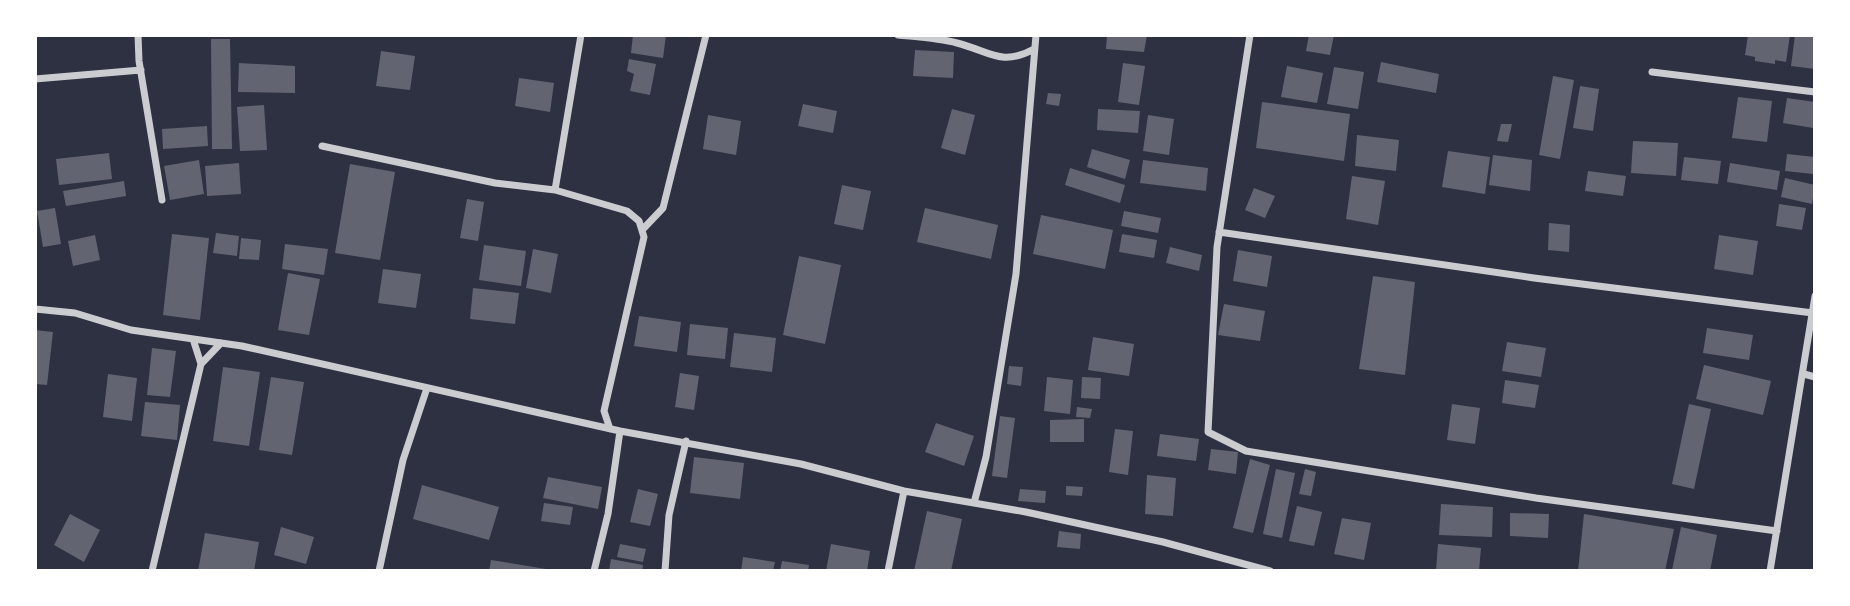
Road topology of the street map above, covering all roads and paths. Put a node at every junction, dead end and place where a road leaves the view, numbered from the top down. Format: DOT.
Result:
graph roads {
  1 [pos="138,35"];
  2 [pos="581,35"];
  3 [pos="706,35"];
  4 [pos="898,35"];
  5 [pos="1036,35"];
  6 [pos="1250,35"];
  7 [pos="1034,48"];
  8 [pos="141,70"];
  9 [pos="1652,72"];
  10 [pos="35,79"];
  11 [pos="1815,92"];
  12 [pos="322,146"];
  13 [pos="555,190"];
  14 [pos="162,200"];
  15 [pos="644,228"];
  16 [pos="1219,232"];
  17 [pos="1815,296"];
  18 [pos="35,309"];
  19 [pos="1812,313"];
  20 [pos="193,339"];
  21 [pos="221,343"];
  22 [pos="201,364"];
  23 [pos="1804,374"];
  24 [pos="1815,377"];
  25 [pos="427,388"];
  26 [pos="604,411"];
  27 [pos="590,424"];
  28 [pos="611,429"];
  29 [pos="620,431"];
  30 [pos="686,440"];
  31 [pos="904,491"];
  32 [pos="974,503"];
  33 [pos="1777,531"];
  34 [pos="152,571"];
  35 [pos="379,571"];
  36 [pos="594,571"];
  37 [pos="665,571"];
  38 [pos="888,571"];
  39 [pos="1270,571"];
  40 [pos="1770,571"];
  1 -- 8 [label="street"];
  2 -- 13 [label="street"];
  3 -- 15 [label="street"];
  4 -- 7 [label="street"];
  5 -- 7 [label="street"];
  6 -- 16 [label="street"];
  7 -- 32 [label="street"];
  8 -- 10 [label="street"];
  8 -- 14 [label="street"];
  9 -- 11 [label="street"];
  12 -- 13 [label="street"];
  13 -- 15 [label="street"];
  15 -- 26 [label="street"];
  16 -- 19 [label="street"];
  16 -- 33 [label="street"];
  17 -- 19 [label="street"];
  18 -- 20 [label="street"];
  19 -- 23 [label="street"];
  20 -- 21 [label="street"];
  20 -- 22 [label="street"];
  21 -- 22 [label="street"];
  21 -- 25 [label="street"];
  22 -- 34 [label="street"];
  23 -- 24 [label="street"];
  23 -- 33 [label="street"];
  25 -- 27 [label="street"];
  25 -- 35 [label="street"];
  26 -- 27 [label="street"];
  26 -- 28 [label="street"];
  27 -- 28 [label="street"];
  28 -- 29 [label="street"];
  29 -- 30 [label="street"];
  29 -- 36 [label="street"];
  30 -- 31 [label="street"];
  30 -- 37 [label="street"];
  31 -- 32 [label="street"];
  31 -- 38 [label="street"];
  32 -- 39 [label="street"];
  33 -- 40 [label="street"];
}
